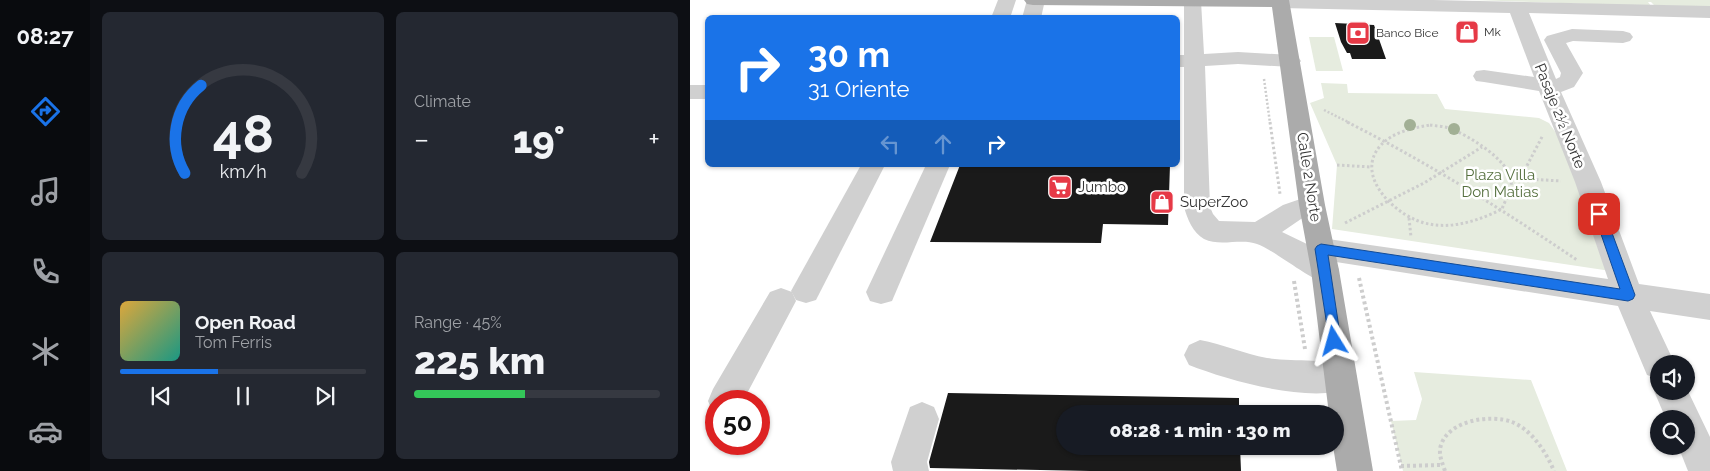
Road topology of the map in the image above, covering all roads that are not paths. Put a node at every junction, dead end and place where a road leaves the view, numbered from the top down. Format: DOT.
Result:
graph roads {
  1 [pos="1153,0"];
  2 [pos="1281,1"];
  3 [pos="1457,3"];
  4 [pos="1033,7"];
  5 [pos="1517,7"];
  6 [pos="1192,9"];
  7 [pos="1710,12"];
  8 [pos="1623,37"];
  9 [pos="1186,61"];
  10 [pos="1291,61"];
  11 [pos="1484,76"];
  12 [pos="1548,84"];
  13 [pos="690,92"];
  14 [pos="705,92"];
  15 [pos="872,167"];
  16 [pos="937,167"];
  17 [pos="1312,205"];
  18 [pos="1260,233"];
  19 [pos="1323,259"];
  20 [pos="881,292"];
  21 [pos="1628,295"];
  22 [pos="1710,307"];
  23 [pos="1200,355"];
  24 [pos="1655,355"];
  25 [pos="1325,377"];
  26 [pos="732,390"];
  27 [pos="922,419"];
  28 [pos="1695,445"];
  29 [pos="911,471"];
  30 [pos="1355,471"];
  31 [pos="1707,471"];
  1 -- 4 [label="main road"];
  1 -- 6 [label="main road"];
  2 -- 3 [label="street"];
  2 -- 6 [label="main road"];
  2 -- 10 [label="main road, Calle 2 Norte"];
  3 -- 5 [label="street"];
  5 -- 7 [label="street"];
  5 -- 12 [label="street, Pasaje 2½ Norte"];
  6 -- 9 [label="street"];
  8 -- 12 [label="street"];
  9 -- 10 [label="street"];
  9 -- 18 [label="street"];
  10 -- 17 [label="main road, Calle 2 Norte"];
  11 -- 12 [label="street"];
  12 -- 21 [label="street, Pasaje 2½ Norte"];
  13 -- 14 [label="street"];
  15 -- 26 [label="street"];
  16 -- 20 [label="street"];
  17 -- 18 [label="street"];
  17 -- 19 [label="main road, Calle 2 Norte"];
  18 -- 19 [label="street"];
  19 -- 21 [label="street"];
  19 -- 25 [label="main road, Calle 2 Norte"];
  21 -- 22 [label="street"];
  21 -- 24 [label="street, Pasaje 2½ Norte"];
  23 -- 25 [label="street"];
  25 -- 30 [label="main road, Calle 2 Norte"];
  27 -- 29 [label="street"];
  28 -- 31 [label="street"];
}
